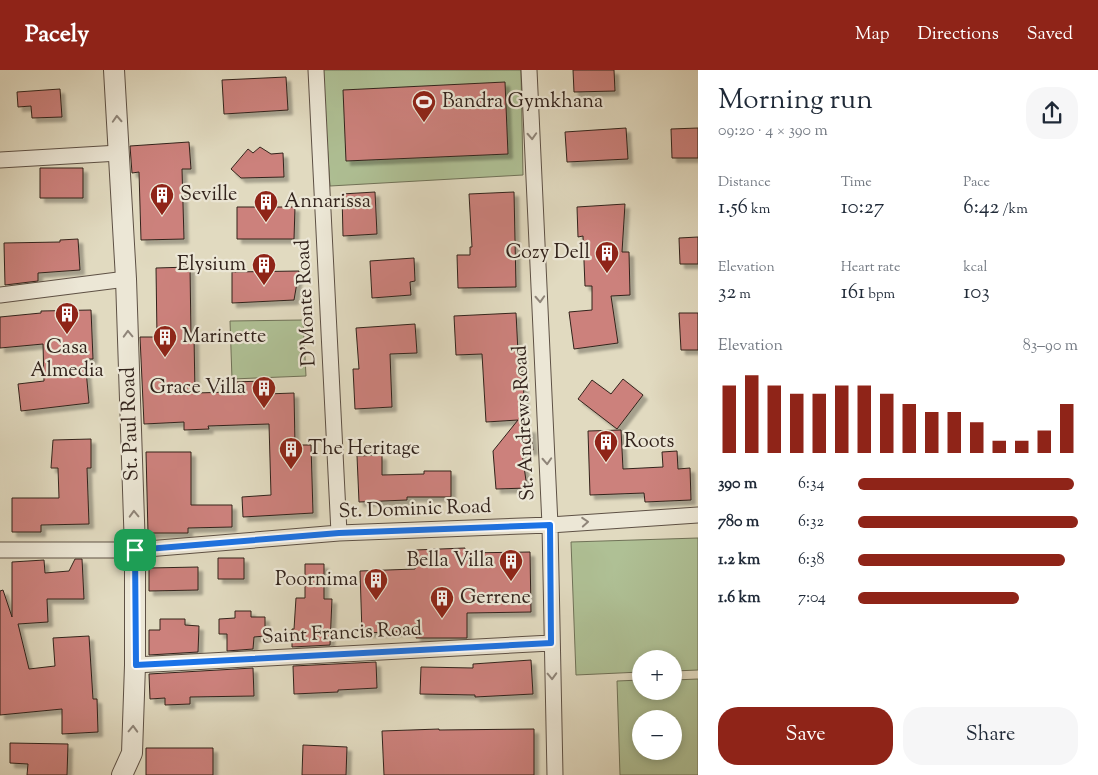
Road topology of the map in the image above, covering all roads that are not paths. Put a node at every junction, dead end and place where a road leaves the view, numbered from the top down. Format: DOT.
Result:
graph roads {
  1 [pos="114,70"];
  2 [pos="316,70"];
  3 [pos="529,70"];
  4 [pos="119,153"];
  5 [pos="0,160"];
  6 [pos="126,279"];
  7 [pos="0,295"];
  8 [pos="698,515"];
  9 [pos="550,525"];
  10 [pos="339,533"];
  11 [pos="0,550"];
  12 [pos="135,550"];
  13 [pos="551,643"];
  14 [pos="136,665"];
  15 [pos="122,775"];
  16 [pos="555,775"];
  4 -- 1 [label="street, St. Paul Road, one-way"];
  2 -- 10 [label="street, D'Monte Road"];
  3 -- 9 [label="street, St. Andrews Road, one-way"];
  4 -- 5 [label="street"];
  4 -- 6 [label="street, St. Paul Road"];
  6 -- 7 [label="street"];
  12 -- 6 [label="street, St. Paul Road, one-way"];
  9 -- 8 [label="street, St. Dominic Road, one-way"];
  9 -- 10 [label="street, St. Dominic Road"];
  9 -- 13 [label="street, St. Andrews Road"];
  10 -- 12 [label="street, St. Dominic Road"];
  11 -- 12 [label="street, St. Dominic Road"];
  12 -- 14 [label="street, St. Paul Road"];
  13 -- 14 [label="street, Saint Francis Road"];
  13 -- 16 [label="street, St. Andrews Road, one-way"];
  15 -- 14 [label="street, St. Paul Road, one-way"];
}
